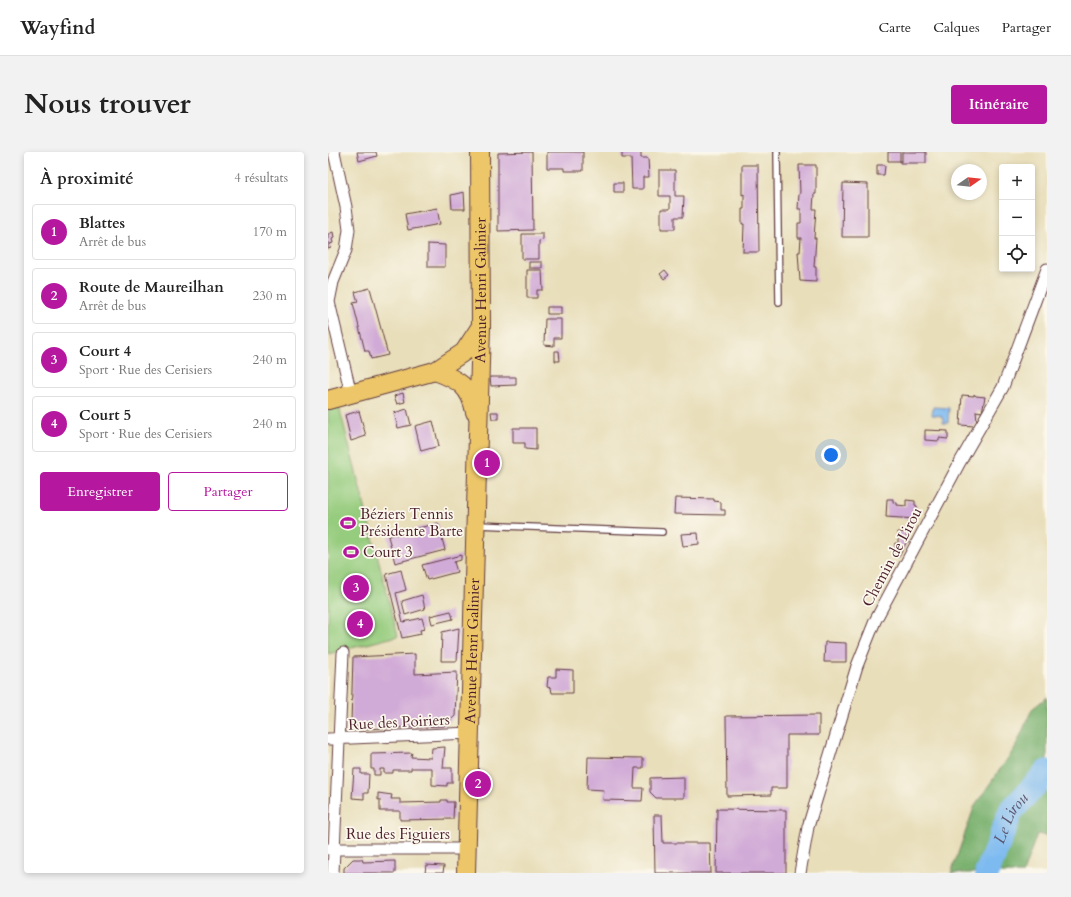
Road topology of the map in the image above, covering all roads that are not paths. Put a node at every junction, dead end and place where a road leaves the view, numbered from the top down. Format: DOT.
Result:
graph roads {
  1 [pos="334,152"];
  2 [pos="480,152"];
  3 [pos="777,152"];
  4 [pos="1047,269"];
  5 [pos="779,302"];
  6 [pos="481,326"];
  7 [pos="435,371"];
  8 [pos="351,394"];
  9 [pos="328,400"];
  10 [pos="479,429"];
  11 [pos="476,524"];
  12 [pos="662,532"];
  13 [pos="343,653"];
  14 [pos="471,733"];
  15 [pos="333,739"];
  16 [pos="331,849"];
  17 [pos="467,849"];
  18 [pos="333,873"];
  19 [pos="466,873"];
  20 [pos="800,873"];
  1 -- 8 [label="street"];
  2 -- 6 [label="main road, Avenue Henri Galinier"];
  3 -- 5 [label="lane"];
  4 -- 20 [label="street, Chemin de Lirou"];
  6 -- 7 [label="main road"];
  6 -- 10 [label="main road, Avenue Henri Galinier"];
  7 -- 8 [label="main road"];
  7 -- 10 [label="main road, Avenue Henri Galinier"];
  8 -- 9 [label="main road"];
  10 -- 11 [label="main road, Avenue Henri Galinier"];
  11 -- 12 [label="lane"];
  11 -- 14 [label="main road, Avenue Henri Galinier"];
  13 -- 15 [label="street"];
  14 -- 15 [label="street, Rue des Poiriers"];
  14 -- 17 [label="main road, Avenue Henri Galinier"];
  15 -- 16 [label="street"];
  16 -- 17 [label="street, Rue des Figuiers"];
  16 -- 18 [label="street"];
  17 -- 19 [label="main road, Avenue Henri Galinier"];
}
